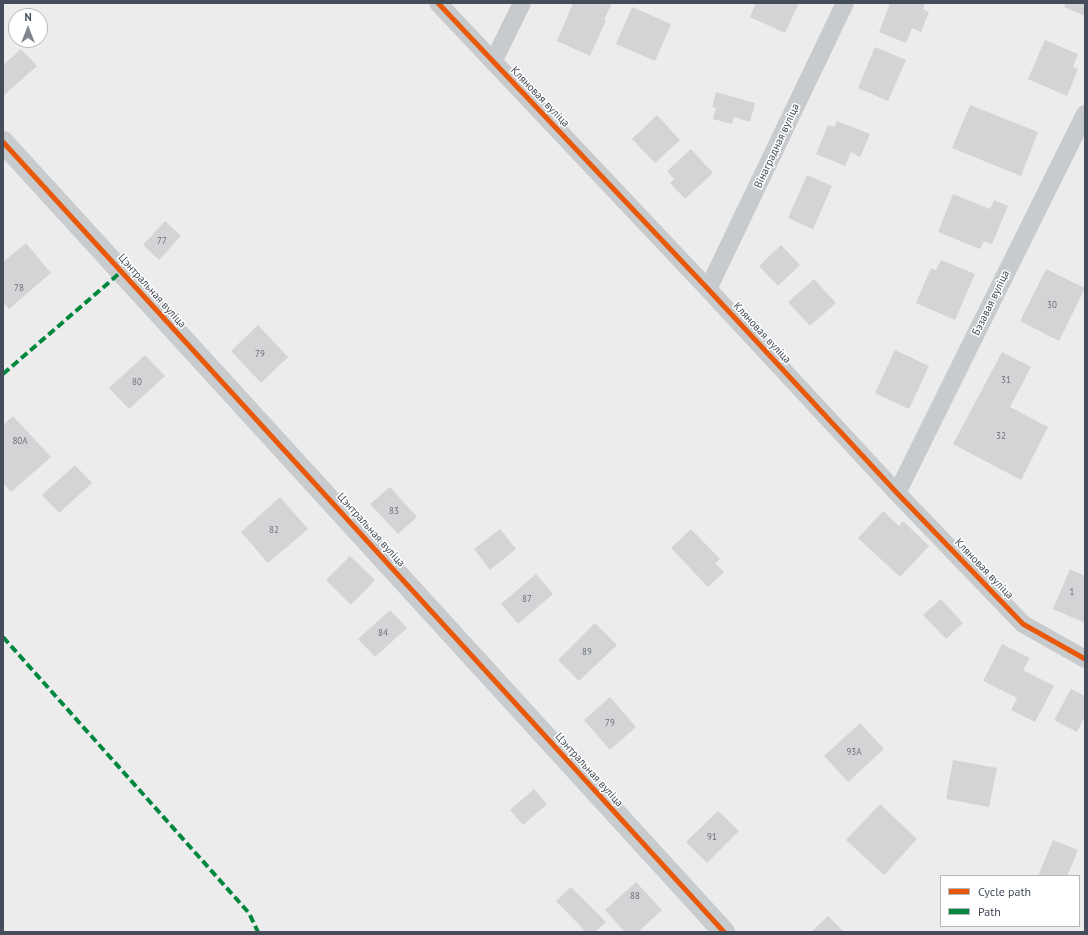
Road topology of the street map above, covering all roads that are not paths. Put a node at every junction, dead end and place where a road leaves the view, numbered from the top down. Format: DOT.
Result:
graph roads {
  1 [pos="438,3"];
  2 [pos="522,3"];
  3 [pos="845,3"];
  4 [pos="493,62"];
  5 [pos="1085,114"];
  6 [pos="3,142"];
  7 [pos="708,289"];
  8 [pos="897,493"];
  9 [pos="1085,659"];
  10 [pos="724,932"];
  1 -- 4 [label="street, Кляновая вуліца"];
  2 -- 4 [label="street"];
  3 -- 7 [label="street, Вінаградная вуліца"];
  4 -- 7 [label="street, Кляновая вуліца"];
  5 -- 8 [label="street, Бэзавая вуліца"];
  6 -- 10 [label="street, Цэнтральная вуліца"];
  7 -- 8 [label="street, Кляновая вуліца"];
  8 -- 9 [label="street, Кляновая вуліца"];
}
